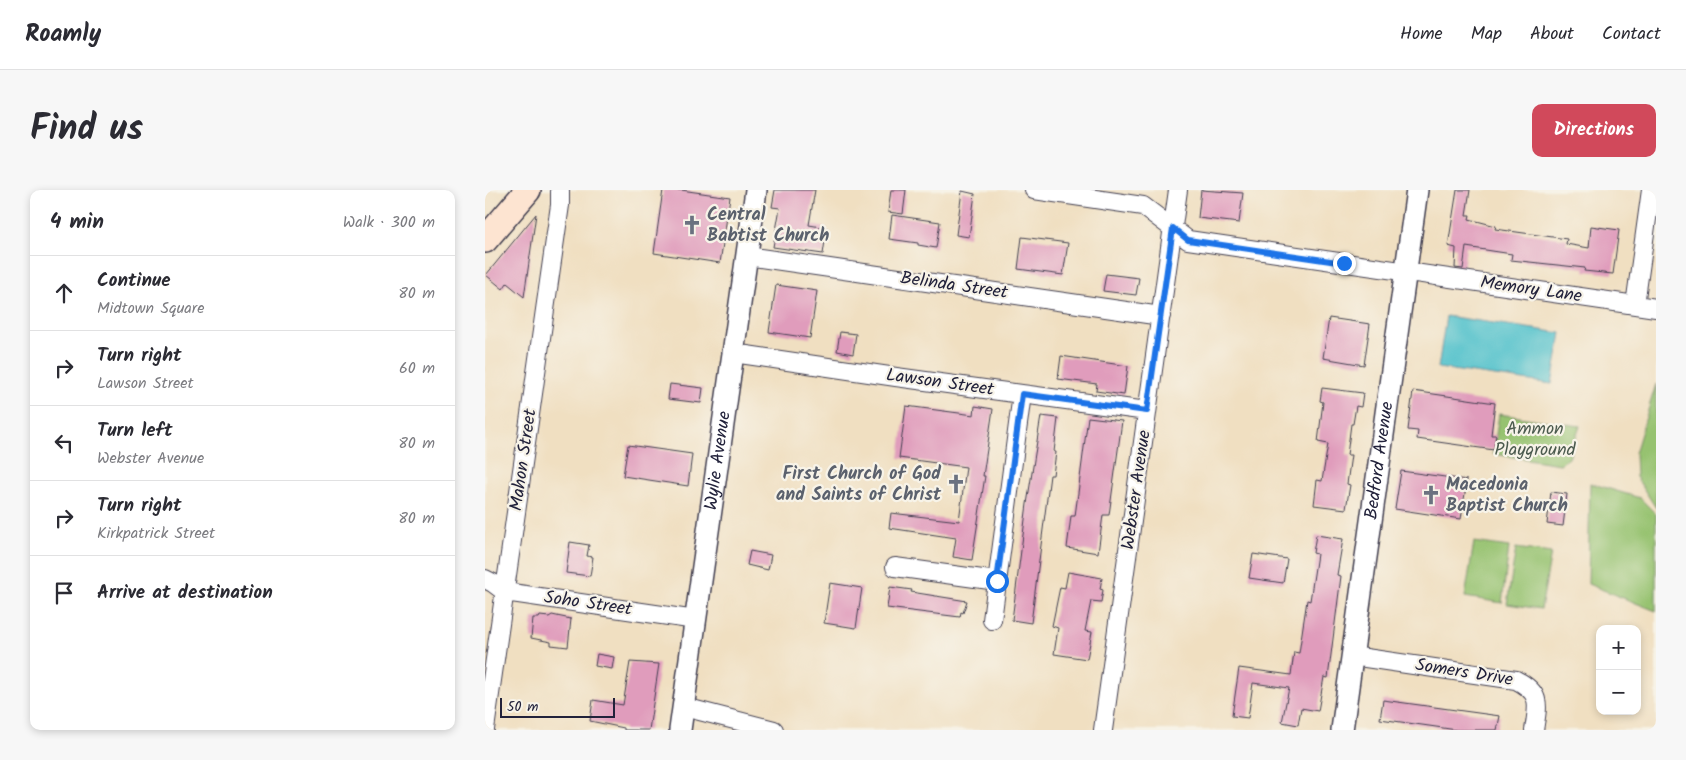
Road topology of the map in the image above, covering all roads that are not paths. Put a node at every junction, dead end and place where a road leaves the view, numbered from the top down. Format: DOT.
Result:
graph roads {
  1 [pos="528,190"];
  2 [pos="560,190"];
  3 [pos="756,190"];
  4 [pos="1034,190"];
  5 [pos="1178,190"];
  6 [pos="1417,190"];
  7 [pos="1651,190"];
  8 [pos="1173,228"];
  9 [pos="485,240"];
  10 [pos="747,256"];
  11 [pos="1406,272"];
  12 [pos="1635,305"];
  13 [pos="1656,308"];
  14 [pos="1161,316"];
  15 [pos="733,353"];
  16 [pos="1022,394"];
  17 [pos="1147,411"];
  18 [pos="895,567"];
  19 [pos="485,579"];
  20 [pos="997,581"];
  21 [pos="505,592"];
  22 [pos="696,620"];
  23 [pos="992,620"];
  24 [pos="1353,656"];
  25 [pos="683,707"];
  26 [pos="485,729"];
  27 [pos="680,730"];
  28 [pos="774,730"];
  29 [pos="1103,730"];
  30 [pos="1342,730"];
  31 [pos="1534,730"];
  1 -- 9 [label="main road"];
  2 -- 21 [label="street, Mahon Street"];
  3 -- 10 [label="street, Wylie Avenue"];
  4 -- 8 [label="street, Memory Lane"];
  5 -- 8 [label="street, Webster Avenue"];
  6 -- 11 [label="street, Bedford Avenue"];
  7 -- 12 [label="street"];
  8 -- 11 [label="street, Memory Lane"];
  8 -- 14 [label="street, Webster Avenue"];
  10 -- 14 [label="street, Belinda Street"];
  10 -- 15 [label="street, Wylie Avenue"];
  11 -- 12 [label="street, Memory Lane"];
  11 -- 24 [label="street, Bedford Avenue"];
  12 -- 13 [label="street, Memory Lane"];
  14 -- 17 [label="street, Webster Avenue"];
  15 -- 16 [label="street, Lawson Street"];
  15 -- 22 [label="street, Wylie Avenue"];
  16 -- 17 [label="street, Lawson Street"];
  16 -- 20 [label="street"];
  17 -- 29 [label="street, Webster Avenue"];
  18 -- 20 [label="street"];
  19 -- 21 [label="street, Soho Street"];
  20 -- 23 [label="street"];
  21 -- 22 [label="street, Soho Street"];
  21 -- 26 [label="street, Mahon Street"];
  22 -- 25 [label="street, Wylie Avenue"];
  24 -- 30 [label="street, Bedford Avenue"];
  24 -- 31 [label="street, Somers Drive"];
  25 -- 27 [label="street, Wylie Avenue"];
  25 -- 28 [label="street"];
}
